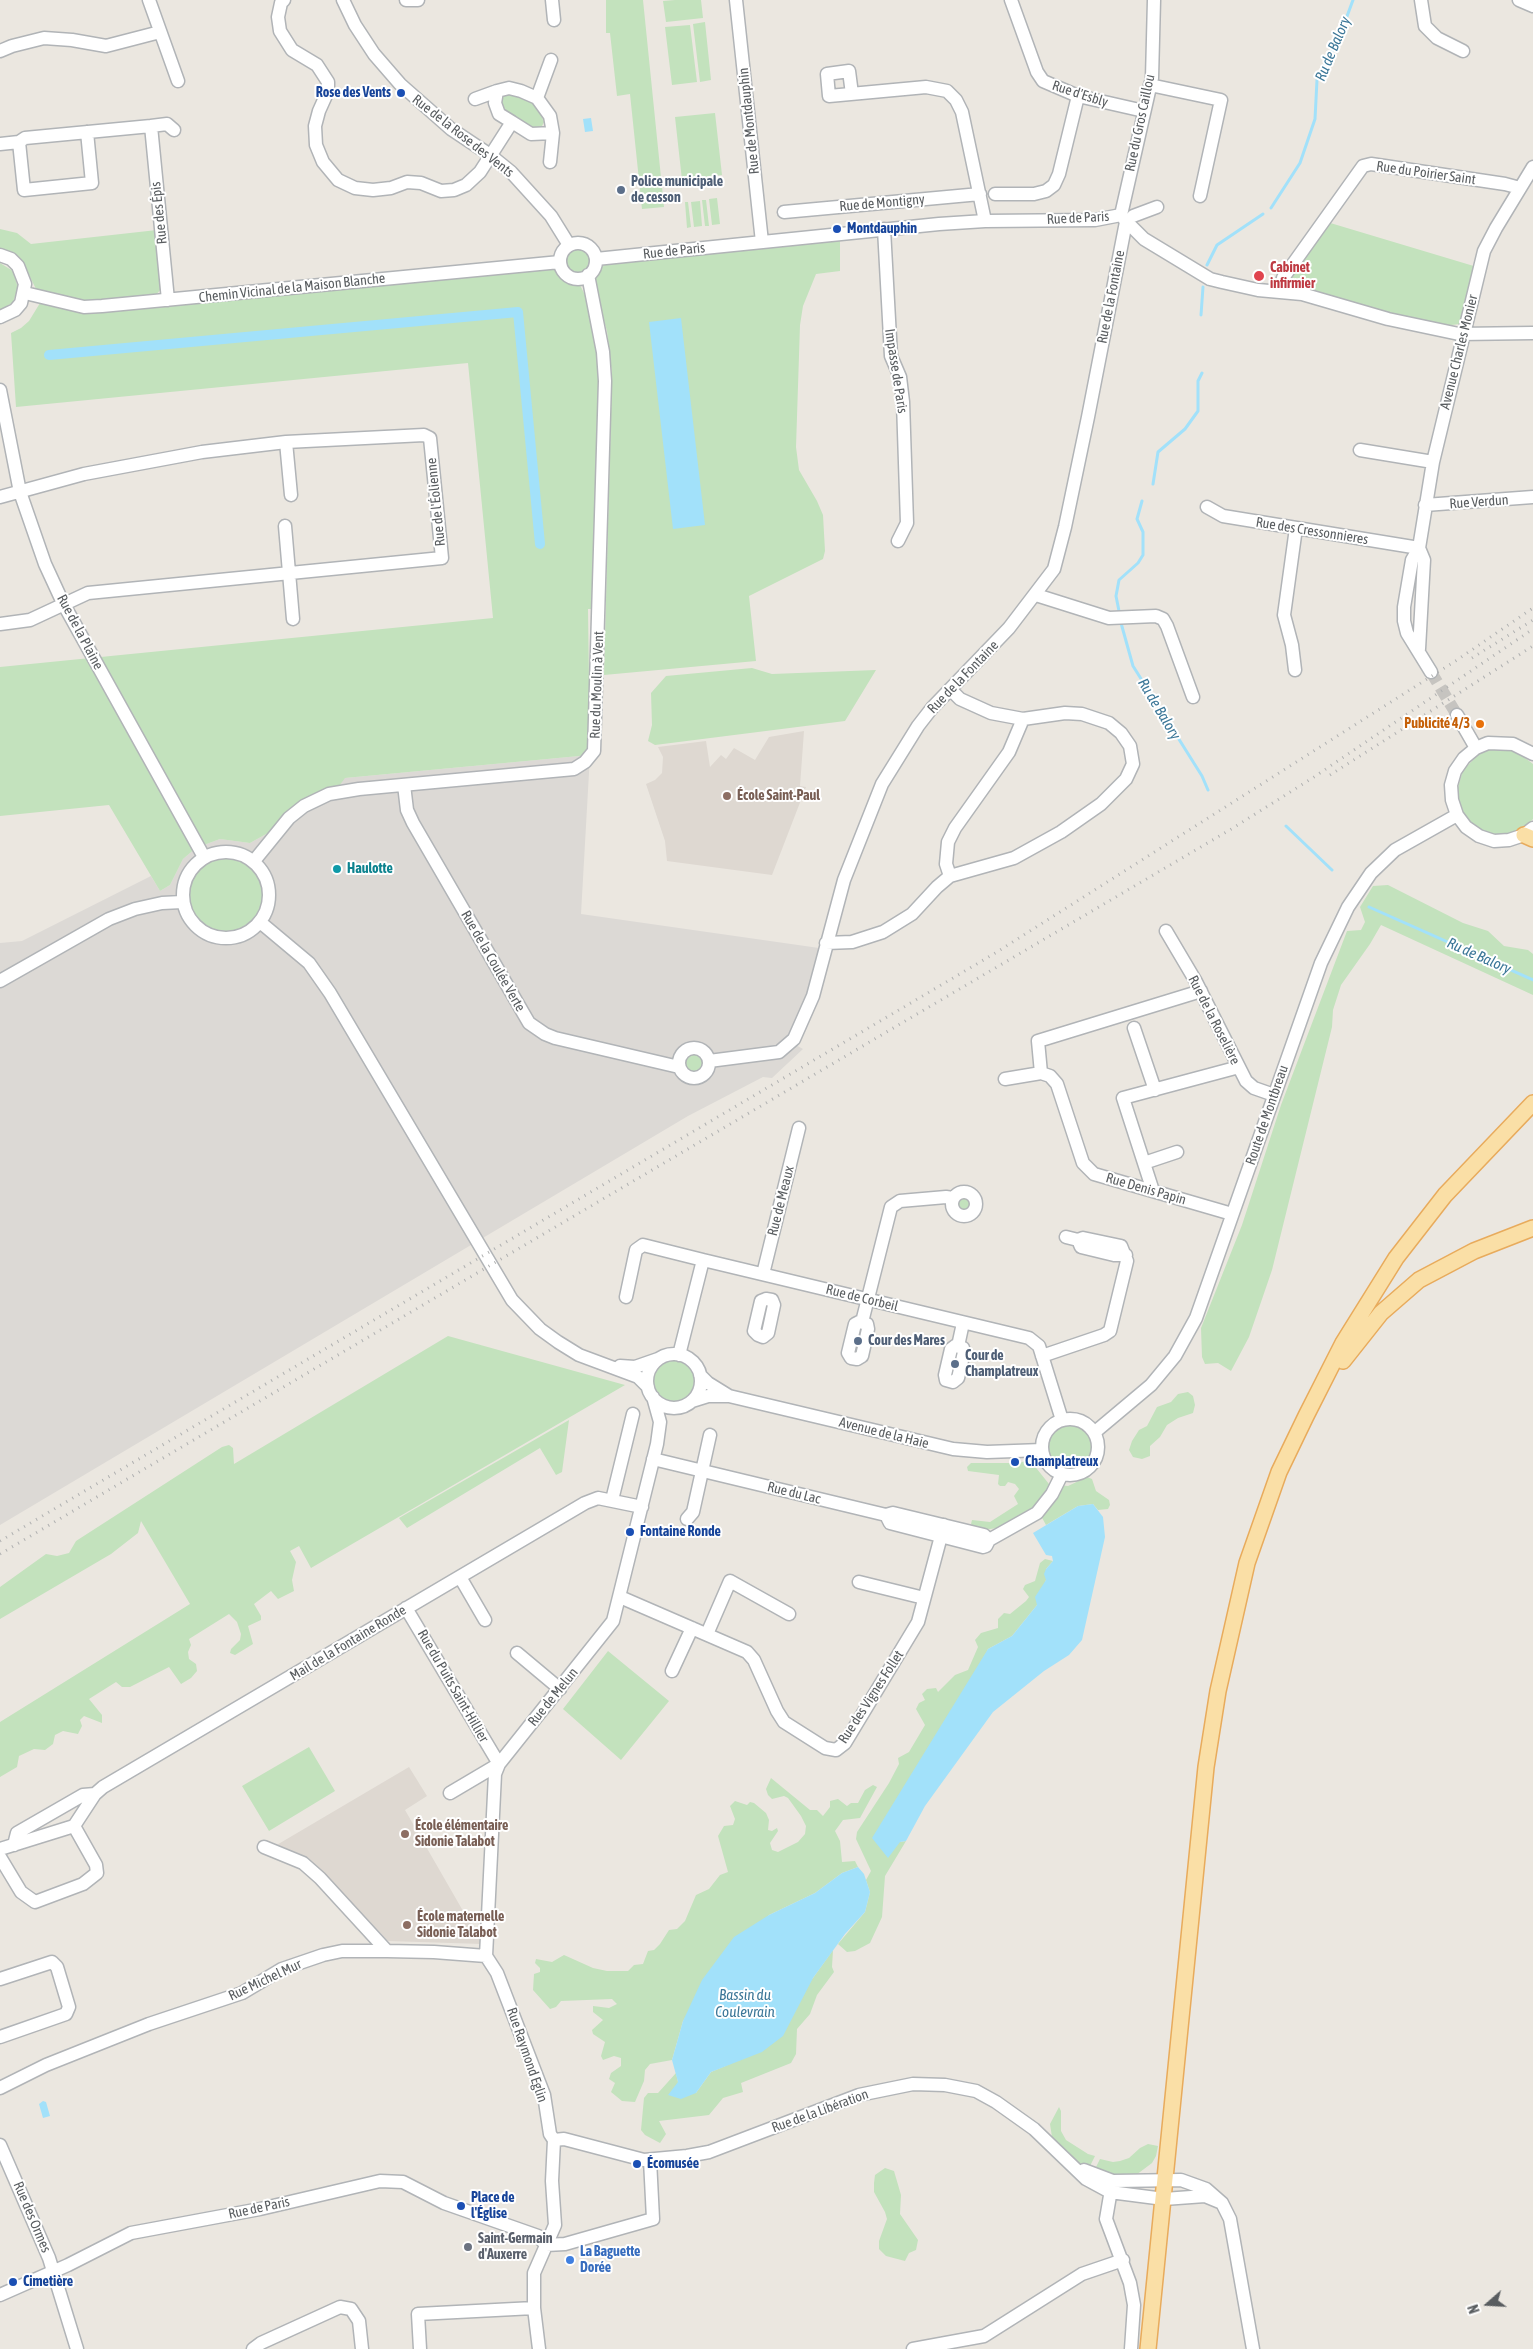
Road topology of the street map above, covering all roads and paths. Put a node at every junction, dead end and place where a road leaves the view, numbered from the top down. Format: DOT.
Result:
graph roads {
  1 [pos="149,0"];
  2 [pos="284,0"];
  3 [pos="342,0"];
  4 [pos="406,0"];
  5 [pos="418,0"];
  6 [pos="552,0"];
  7 [pos="736,0"];
  8 [pos="1011,0"];
  9 [pos="1154,0"];
  10 [pos="1421,0"];
  11 [pos="1519,0"];
  12 [pos="1533,6"];
  13 [pos="554,20"];
  14 [pos="160,32"];
  15 [pos="0,51"];
  16 [pos="1463,51"];
  17 [pos="551,60"];
  18 [pos="178,82"];
  19 [pos="1150,85"];
  20 [pos="497,91"];
  21 [pos="852,94"];
  22 [pos="1078,96"];
  23 [pos="537,98"];
  24 [pos="475,99"];
  25 [pos="1144,112"];
  26 [pos="512,122"];
  27 [pos="151,126"];
  28 [pos="174,130"];
  29 [pos="87,132"];
  30 [pos="553,133"];
  31 [pos="19,142"];
  32 [pos="0,144"];
  33 [pos="490,155"];
  34 [pos="550,162"];
  35 [pos="1533,167"];
  36 [pos="1520,188"];
  37 [pos="980,194"];
  38 [pos="995,194"];
  39 [pos="1200,196"];
  40 [pos="1157,207"];
  41 [pos="784,212"];
  42 [pos="1127,218"];
  43 [pos="984,221"];
  44 [pos="884,229"];
  45 [pos="762,242"];
  46 [pos="569,245"];
  47 [pos="0,255"];
  48 [pos="596,259"];
  49 [pos="560,262"];
  50 [pos="588,275"];
  51 [pos="1280,292"];
  52 [pos="25,293"];
  53 [pos="168,300"];
  54 [pos="0,317"];
  55 [pos="1464,333"];
  56 [pos="1533,334"];
  57 [pos="0,390"];
  58 [pos="286,442"];
  59 [pos="1360,450"];
  60 [pos="1433,462"];
  61 [pos="20,492"];
  62 [pos="291,495"];
  63 [pos="0,497"];
  64 [pos="1533,497"];
  65 [pos="1425,505"];
  66 [pos="1207,507"];
  67 [pos="285,526"];
  68 [pos="1296,528"];
  69 [pos="898,541"];
  70 [pos="1419,548"];
  71 [pos="289,573"];
  72 [pos="1036,595"];
  73 [pos="63,603"];
  74 [pos="293,619"];
  75 [pos="0,624"];
  76 [pos="1419,649"];
  77 [pos="1295,670"];
  78 [pos="1431,672"];
  79 [pos="950,689"];
  80 [pos="1193,697"];
  81 [pos="1457,715"];
  82 [pos="1023,719"];
  83 [pos="1476,748"];
  84 [pos="1530,748"];
  85 [pos="404,785"];
  86 [pos="1457,815"];
  87 [pos="1530,834"];
  88 [pos="204,857"];
  89 [pos="254,861"];
  90 [pos="950,876"];
  91 [pos="182,902"];
  92 [pos="260,922"];
  93 [pos="1166,931"];
  94 [pos="826,943"];
  95 [pos="0,981"];
  96 [pos="1201,991"];
  97 [pos="1134,1028"];
  98 [pos="709,1061"];
  99 [pos="679,1067"];
  100 [pos="1239,1067"];
  101 [pos="1042,1073"];
  102 [pos="1005,1078"];
  103 [pos="1155,1090"];
  104 [pos="1274,1095"];
  105 [pos="1533,1103"];
  106 [pos="799,1128"];
  107 [pos="1177,1152"];
  108 [pos="1144,1163"];
  109 [pos="1153,1192"];
  110 [pos="954,1198"];
  111 [pos="1232,1214"];
  112 [pos="1533,1228"];
  113 [pos="1072,1239"];
  114 [pos="703,1260"];
  115 [pos="768,1276"];
  116 [pos="626,1297"];
  117 [pos="769,1299"];
  118 [pos="868,1300"];
  119 [pos="862,1322"];
  120 [pos="963,1322"];
  121 [pos="958,1346"];
  122 [pos="578,1355"];
  123 [pos="679,1355"];
  124 [pos="1042,1356"];
  125 [pos="664,1357"];
  126 [pos="700,1375"];
  127 [pos="650,1392"];
  128 [pos="729,1396"];
  129 [pos="689,1403"];
  130 [pos="633,1414"];
  131 [pos="1306,1416"];
  132 [pos="1062,1420"];
  133 [pos="1094,1432"];
  134 [pos="710,1435"];
  135 [pos="657,1444"];
  136 [pos="1042,1450"];
  137 [pos="653,1459"];
  138 [pos="702,1471"];
  139 [pos="1062,1474"];
  140 [pos="612,1500"];
  141 [pos="642,1507"];
  142 [pos="687,1518"];
  143 [pos="942,1530"];
  144 [pos="460,1577"];
  145 [pos="860,1582"];
  146 [pos="620,1596"];
  147 [pos="924,1598"];
  148 [pos="406,1608"];
  149 [pos="789,1614"];
  150 [pos="486,1620"];
  151 [pos="692,1628"];
  152 [pos="707,1634"];
  153 [pos="517,1653"];
  154 [pos="672,1671"];
  155 [pos="560,1689"];
  156 [pos="499,1764"];
  157 [pos="450,1793"];
  158 [pos="95,1794"];
  159 [pos="74,1826"];
  160 [pos="14,1845"];
  161 [pos="264,1847"];
  162 [pos="0,1849"];
  163 [pos="0,1857"];
  164 [pos="387,1951"];
  165 [pos="486,1956"];
  166 [pos="0,1978"];
  167 [pos="0,2037"];
  168 [pos="0,2088"];
  169 [pos="554,2140"];
  170 [pos="0,2145"];
  171 [pos="650,2160"];
  172 [pos="1166,2181"];
  173 [pos="1112,2187"];
  174 [pos="1164,2199"];
  175 [pos="1222,2203"];
  176 [pos="546,2245"];
  177 [pos="1123,2260"];
  178 [pos="53,2272"];
  179 [pos="0,2295"];
  180 [pos="534,2308"];
  181 [pos="986,2343"];
  182 [pos="77,2349"];
  183 [pos="253,2349"];
  184 [pos="362,2349"];
  185 [pos="420,2349"];
  186 [pos="539,2349"];
  187 [pos="918,2349"];
  188 [pos="1131,2349"];
  189 [pos="1148,2349"];
  190 [pos="1253,2349"];
  1 -- 14 [label="street"];
  2 -- 33 [label="street"];
  3 -- 33 [label="street, Rue de la Rose des Vents"];
  4 -- 5 [label="street"];
  6 -- 13 [label="street"];
  7 -- 45 [label="street, Rue de Montdauphin"];
  8 -- 22 [label="street, Rue d'Esbly"];
  9 -- 19 [label="street, Rue du Gros Caillou"];
  10 -- 16 [label="street"];
  11 -- 12 [label="street"];
  14 -- 15 [label="street"];
  14 -- 18 [label="street"];
  17 -- 23 [label="street"];
  19 -- 25 [label="street, Rue du Gros Caillou"];
  19 -- 39 [label="street"];
  20 -- 23 [label="street"];
  20 -- 24 [label="street"];
  20 -- 26 [label="street"];
  21 -- 37 [label="street"];
  22 -- 25 [label="street, Rue d'Esbly"];
  22 -- 38 [label="street"];
  23 -- 30 [label="street"];
  25 -- 42 [label="street, Rue du Gros Caillou"];
  26 -- 30 [label="street"];
  26 -- 33 [label="street"];
  27 -- 28 [label="street"];
  27 -- 29 [label="street"];
  27 -- 53 [label="street, Rue des Épis"];
  29 -- 31 [label="street"];
  29 -- 31 [label="street"];
  30 -- 34 [label="street"];
  31 -- 32 [label="street"];
  33 -- 46 [label="street, Rue de la Rose des Vents"];
  35 -- 36 [label="street, Avenue Charles Monier"];
  36 -- 51 [label="street, Rue du Poirier Saint"];
  36 -- 55 [label="street, Avenue Charles Monier"];
  37 -- 41 [label="street, Rue de Montigny"];
  37 -- 43 [label="street"];
  40 -- 42 [label="street"];
  42 -- 43 [label="street, Rue de Paris"];
  42 -- 51 [label="street, Rue de Paris"];
  42 -- 72 [label="street, Rue de la Fontaine"];
  43 -- 44 [label="street, Rue de Paris"];
  44 -- 45 [label="street, Rue de Paris"];
  44 -- 69 [label="street, Impasse de Paris"];
  45 -- 48 [label="street, Rue de Paris"];
  46 -- 48 [label="street"];
  46 -- 49 [label="street"];
  47 -- 52 [label="street"];
  48 -- 50 [label="street"];
  49 -- 50 [label="street"];
  49 -- 53 [label="street, Chemin Vicinal de la Maison Blanche"];
  50 -- 85 [label="street, Rue du Moulin à Vent"];
  51 -- 55 [label="street, Rue de Paris"];
  52 -- 53 [label="street, Chemin Vicinal de la Maison Blanche"];
  52 -- 54 [label="street"];
  55 -- 56 [label="street, Rue de Paris"];
  55 -- 60 [label="street, Avenue Charles Monier"];
  57 -- 61 [label="street, Rue de la Plaine"];
  58 -- 61 [label="street, Rue de l'Éolienne"];
  58 -- 62 [label="street"];
  58 -- 71 [label="street, Rue de l'Éolienne"];
  59 -- 60 [label="street"];
  60 -- 65 [label="street, Avenue Charles Monier"];
  61 -- 63 [label="street, Rue de l'Éolienne"];
  61 -- 73 [label="street, Rue de la Plaine"];
  64 -- 65 [label="street, Rue Verdun"];
  65 -- 70 [label="street, Avenue Charles Monier"];
  66 -- 68 [label="street, Rue des Cressonnieres"];
  67 -- 71 [label="street"];
  68 -- 70 [label="street, Rue des Cressonnieres"];
  68 -- 77 [label="street"];
  70 -- 76 [label="street, Avenue Charles Monier"];
  70 -- 76 [label="street, Avenue Charles Monier"];
  71 -- 73 [label="street, Rue de l'Éolienne"];
  71 -- 74 [label="street"];
  72 -- 79 [label="street, Rue de la Fontaine"];
  72 -- 80 [label="street"];
  73 -- 75 [label="street, Rue de l'Éolienne"];
  73 -- 88 [label="street, Rue de la Plaine"];
  76 -- 78 [label="street, Avenue Charles Monier"];
  79 -- 82 [label="street"];
  79 -- 94 [label="street, Rue de la Fontaine"];
  81 -- 83 [label="street"];
  82 -- 90 [label="street"];
  82 -- 90 [label="street"];
  83 -- 84 [label="street"];
  83 -- 86 [label="street"];
  85 -- 89 [label="street, Rue du Moulin à Vent"];
  85 -- 99 [label="street, Rue de la Coulée Verte"];
  86 -- 87 [label="street"];
  86 -- 104 [label="street, Route de Montbreau"];
  88 -- 89 [label="street"];
  88 -- 91 [label="street"];
  89 -- 92 [label="street"];
  90 -- 94 [label="street"];
  91 -- 92 [label="street"];
  91 -- 95 [label="street"];
  92 -- 122 [label="street"];
  93 -- 96 [label="street, Rue de la Roselière"];
  94 -- 98 [label="street, Rue de la Fontaine"];
  96 -- 100 [label="street, Rue de la Roselière"];
  96 -- 101 [label="street"];
  97 -- 103 [label="street"];
  98 -- 99 [label="street, Rue de la Coulée Verte"];
  98 -- 99 [label="street"];
  100 -- 103 [label="street"];
  100 -- 104 [label="street, Rue de la Roselière"];
  101 -- 102 [label="street"];
  101 -- 109 [label="street, Rue Denis Papin"];
  103 -- 108 [label="street"];
  104 -- 111 [label="street, Route de Montbreau"];
  105 -- 131 [label="main road"];
  106 -- 115 [label="street, Rue de Meaux"];
  107 -- 108 [label="street"];
  108 -- 109 [label="street"];
  109 -- 111 [label="street, Rue Denis Papin"];
  110 -- 118 [label="street"];
  111 -- 133 [label="street, Route de Montbreau"];
  112 -- 131 [label="main road"];
  113 -- 124 [label="street"];
  114 -- 115 [label="street, Rue de Corbeil"];
  114 -- 116 [label="street, Rue de Corbeil"];
  114 -- 123 [label="street"];
  115 -- 117 [label="street, Rue de Meaux"];
  115 -- 118 [label="street, Rue de Corbeil"];
  118 -- 119 [label="street"];
  118 -- 120 [label="street, Rue de Corbeil"];
  120 -- 121 [label="street"];
  120 -- 124 [label="street, Rue de Corbeil"];
  122 -- 125 [label="street"];
  122 -- 127 [label="street"];
  123 -- 125 [label="street"];
  123 -- 126 [label="street"];
  124 -- 132 [label="street, Rue de Corbeil"];
  125 -- 127 [label="street"];
  126 -- 128 [label="street, Avenue de la Haie"];
  126 -- 129 [label="street"];
  127 -- 129 [label="street"];
  127 -- 135 [label="street, Rue de Melun"];
  128 -- 129 [label="street, Avenue de la Haie"];
  128 -- 136 [label="street, Avenue de la Haie"];
  129 -- 135 [label="street, Rue de Melun"];
  130 -- 140 [label="street"];
  131 -- 172 [label="main road"];
  132 -- 133 [label="street"];
  132 -- 136 [label="street"];
  133 -- 139 [label="street"];
  134 -- 138 [label="street"];
  135 -- 137 [label="street, Rue de Melun"];
  136 -- 139 [label="street"];
  137 -- 138 [label="street, Rue du Lac"];
  137 -- 141 [label="street, Rue de Melun"];
  138 -- 142 [label="street"];
  138 -- 143 [label="street, Rue du Lac"];
  139 -- 143 [label="street, Rue du Lac"];
  140 -- 141 [label="street, Mail de la Fontaine Ronde"];
  140 -- 144 [label="street, Mail de la Fontaine Ronde"];
  141 -- 146 [label="street, Rue de Melun"];
  143 -- 147 [label="street, Rue des Vignes Follet"];
  144 -- 148 [label="street, Mail de la Fontaine Ronde"];
  144 -- 150 [label="street"];
  145 -- 147 [label="street"];
  146 -- 151 [label="street, Rue des Vignes Follet"];
  146 -- 155 [label="street, Rue de Melun"];
  147 -- 152 [label="street, Rue des Vignes Follet"];
  148 -- 156 [label="street, Rue du Puits Saint-Hillier"];
  148 -- 158 [label="street, Mail de la Fontaine Ronde"];
  149 -- 152 [label="street"];
  151 -- 152 [label="street, Rue des Vignes Follet"];
  151 -- 154 [label="street"];
  153 -- 155 [label="street"];
  155 -- 156 [label="street, Rue de Melun"];
  156 -- 157 [label="street"];
  156 -- 165 [label="street, Rue de Melun"];
  158 -- 159 [label="street, Mail de la Fontaine Ronde"];
  158 -- 160 [label="street"];
  159 -- 160 [label="street"];
  159 -- 163 [label="street"];
  160 -- 162 [label="street"];
  161 -- 164 [label="street"];
  164 -- 165 [label="street, Rue Michel Mur"];
  164 -- 168 [label="street, Rue Michel Mur"];
  165 -- 169 [label="street, Rue Raymond Eglin"];
  166 -- 167 [label="street"];
  169 -- 171 [label="street, Rue de la Libération"];
  169 -- 176 [label="street, Rue Raymond Eglin"];
  170 -- 178 [label="street, Rue des Ormes"];
  171 -- 173 [label="street, Rue de la Libération"];
  171 -- 176 [label="street"];
  172 -- 173 [label="street"];
  172 -- 174 [label="main road"];
  172 -- 175 [label="street"];
  173 -- 174 [label="street"];
  173 -- 177 [label="street"];
  174 -- 175 [label="street"];
  174 -- 189 [label="main road"];
  175 -- 190 [label="street"];
  176 -- 178 [label="street, Rue de Paris"];
  176 -- 180 [label="street"];
  177 -- 181 [label="street"];
  177 -- 188 [label="street"];
  178 -- 179 [label="street, Rue de Paris"];
  178 -- 182 [label="street, Rue des Ormes"];
  180 -- 185 [label="street"];
  180 -- 186 [label="street"];
  181 -- 187 [label="street"];
  183 -- 184 [label="street"];
}
